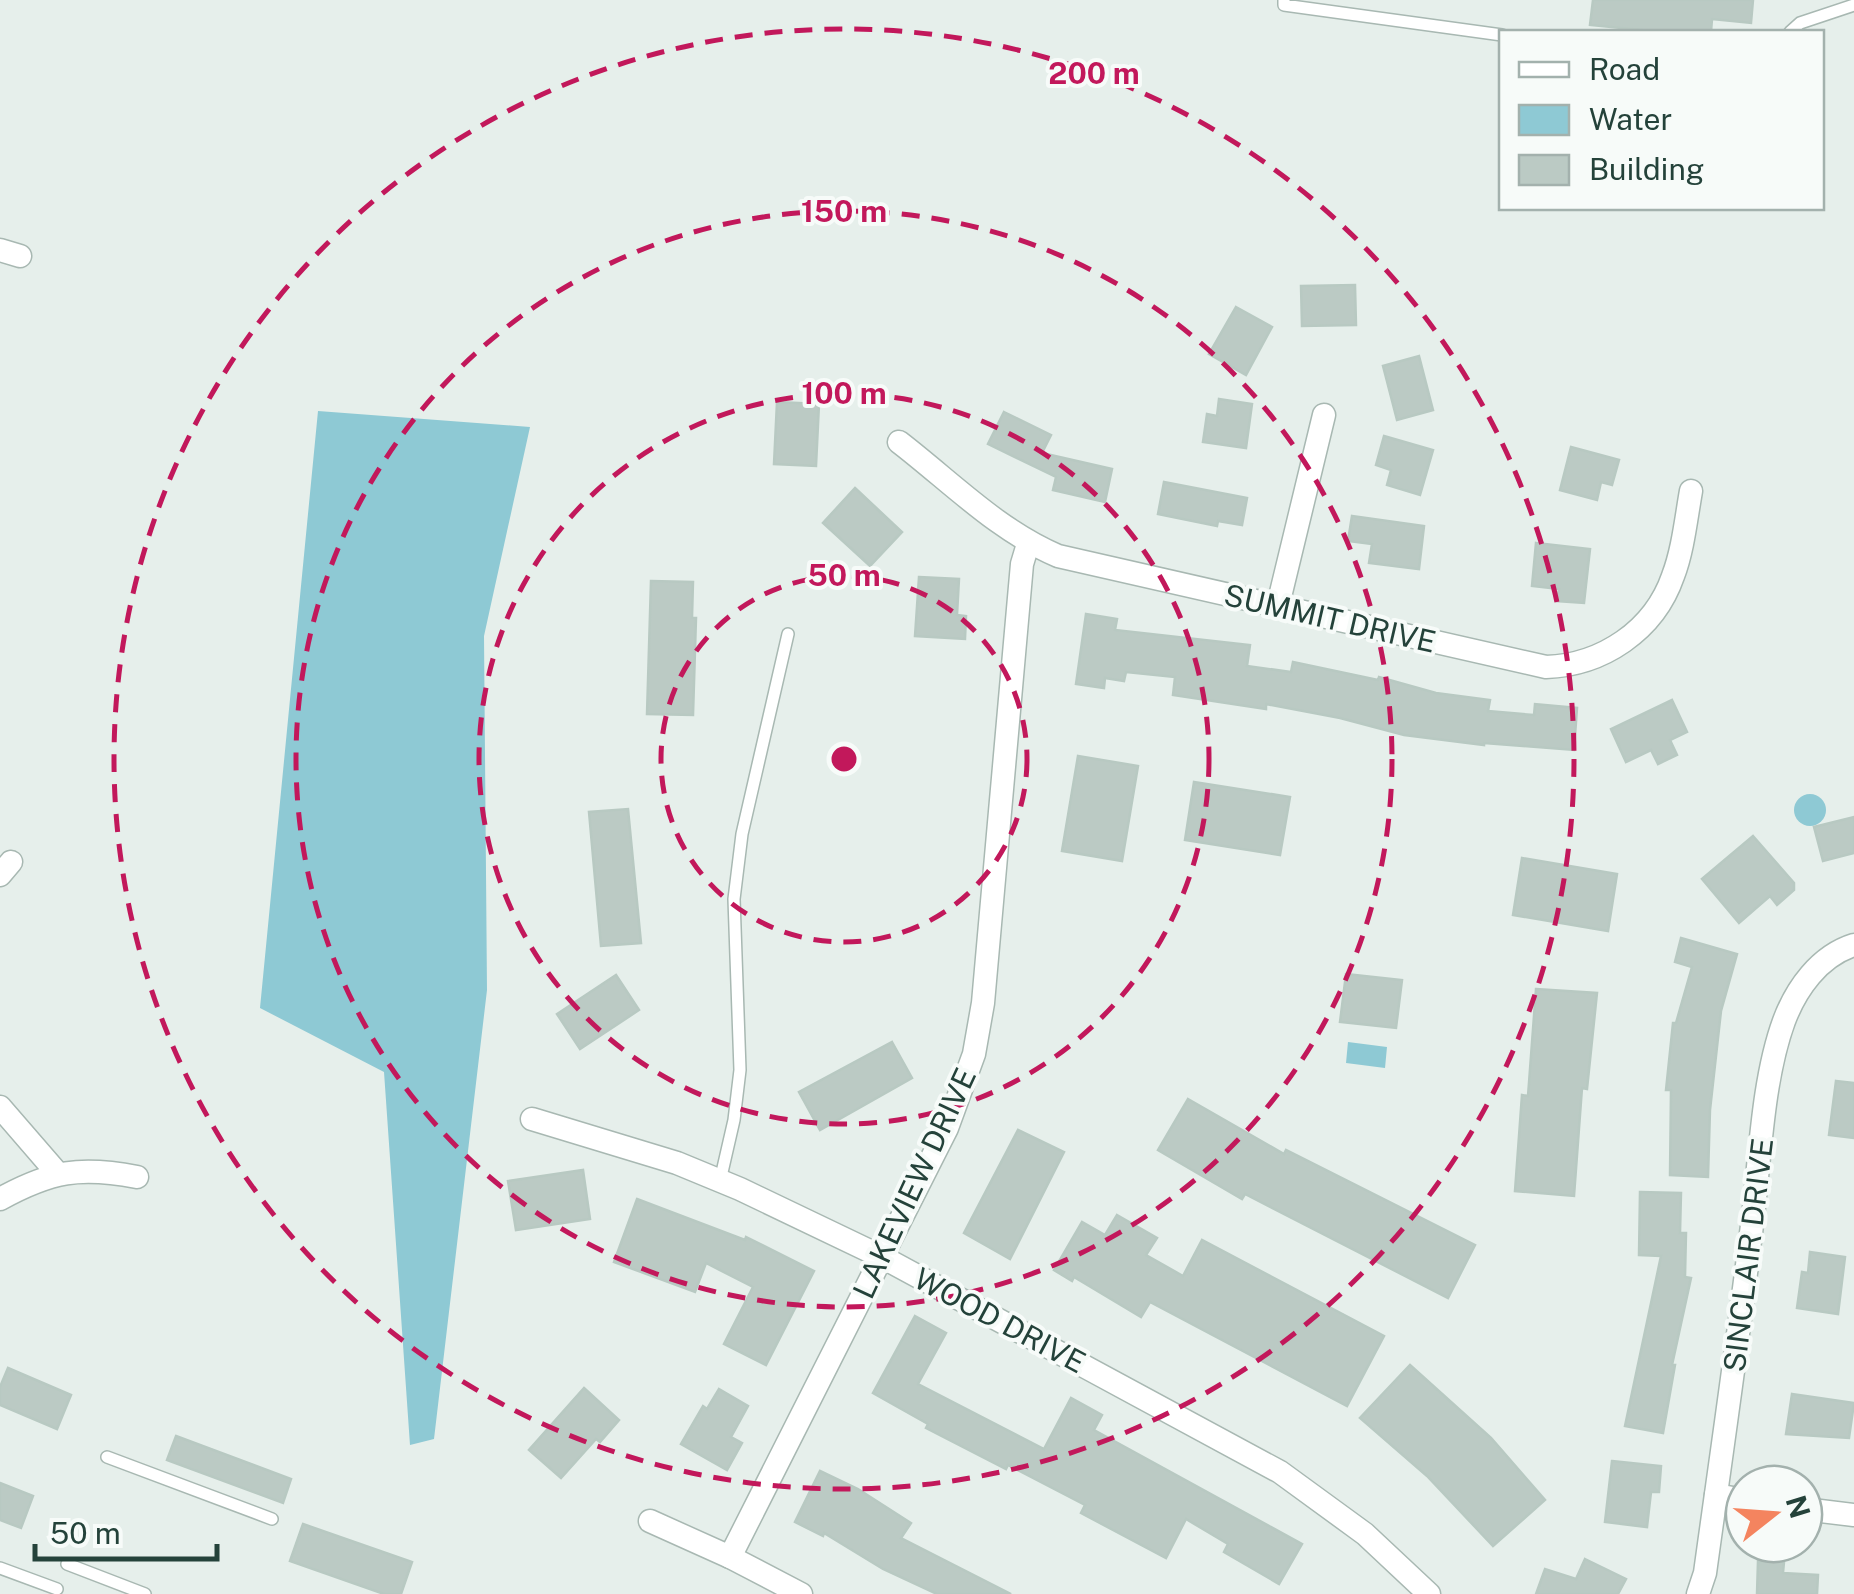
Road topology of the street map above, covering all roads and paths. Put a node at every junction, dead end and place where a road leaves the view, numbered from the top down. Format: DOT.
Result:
graph roads {
  1 [pos="1284,0"];
  2 [pos="1854,5"];
  3 [pos="1792,30"];
  4 [pos="1499,36"];
  5 [pos="1324,415"];
  6 [pos="899,442"];
  7 [pos="1691,491"];
  8 [pos="1028,544"];
  9 [pos="1278,605"];
  10 [pos="788,634"];
  11 [pos="1854,945"];
  12 [pos="0,1107"];
  13 [pos="532,1120"];
  14 [pos="58,1174"];
  15 [pos="138,1177"];
  16 [pos="720,1181"];
  17 [pos="0,1199"];
  18 [pos="882,1257"];
  19 [pos="107,1456"];
  20 [pos="1716,1495"];
  21 [pos="1724,1496"];
  22 [pos="1824,1511"];
  23 [pos="1854,1515"];
  24 [pos="272,1519"];
  25 [pos="650,1521"];
  26 [pos="730,1557"];
  27 [pos="66,1564"];
  28 [pos="0,1568"];
  29 [pos="57,1589"];
  30 [pos="144,1594"];
  31 [pos="801,1594"];
  32 [pos="1429,1594"];
  33 [pos="1698,1594"];
  1 -- 4 [label="lane"];
  2 -- 3 [label="lane"];
  5 -- 9 [label="street"];
  6 -- 8 [label="street, SUMMIT DRIVE"];
  7 -- 9 [label="street, SUMMIT DRIVE"];
  8 -- 9 [label="street, SUMMIT DRIVE"];
  8 -- 18 [label="street, LAKEVIEW DRIVE"];
  10 -- 16 [label="lane"];
  11 -- 20 [label="street, SINCLAIR DRIVE"];
  12 -- 14 [label="street"];
  13 -- 16 [label="street, WOOD DRIVE"];
  14 -- 15 [label="street"];
  14 -- 17 [label="street"];
  16 -- 18 [label="street, WOOD DRIVE"];
  18 -- 26 [label="street, LAKEVIEW DRIVE"];
  18 -- 32 [label="street, WOOD DRIVE"];
  19 -- 24 [label="lane"];
  20 -- 21 [label="street"];
  20 -- 33 [label="street, SINCLAIR DRIVE"];
  22 -- 23 [label="street"];
  25 -- 26 [label="street"];
  26 -- 31 [label="street"];
  27 -- 30 [label="lane"];
  28 -- 29 [label="lane"];
}
